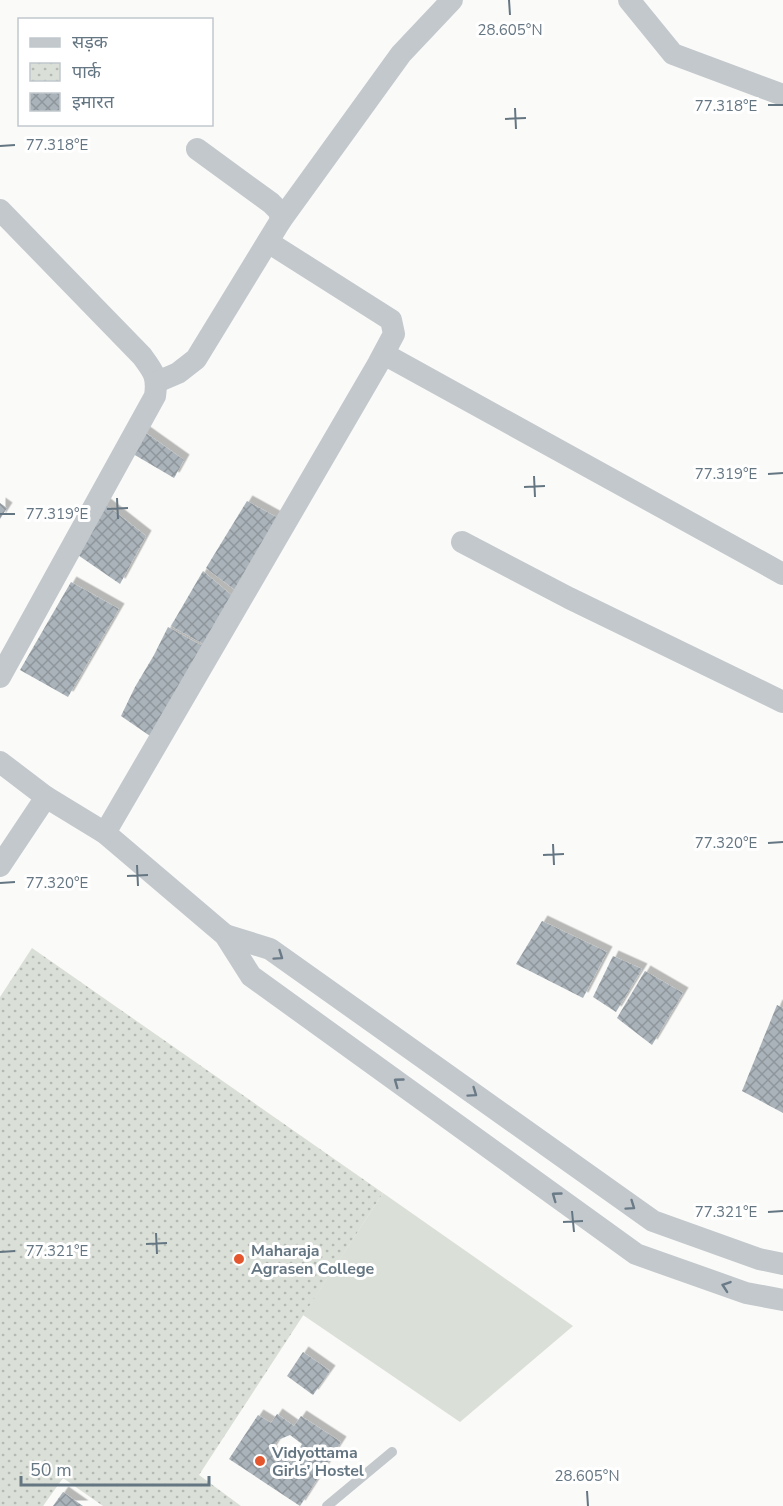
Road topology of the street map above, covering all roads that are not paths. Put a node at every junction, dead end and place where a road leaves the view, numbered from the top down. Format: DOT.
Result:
graph roads {
  1 [pos="452,0"];
  2 [pos="629,0"];
  3 [pos="783,95"];
  4 [pos="197,149"];
  5 [pos="0,210"];
  6 [pos="281,220"];
  7 [pos="268,242"];
  8 [pos="384,354"];
  9 [pos="157,382"];
  10 [pos="462,542"];
  11 [pos="783,574"];
  12 [pos="0,677"];
  13 [pos="783,702"];
  14 [pos="0,762"];
  15 [pos="46,797"];
  16 [pos="105,833"];
  17 [pos="0,866"];
  18 [pos="225,935"];
  19 [pos="783,1264"];
  20 [pos="783,1300"];
  21 [pos="392,1452"];
  22 [pos="327,1506"];
  1 -- 6 [label="street"];
  2 -- 3 [label="street"];
  4 -- 6 [label="street"];
  5 -- 9 [label="street"];
  6 -- 7 [label="street"];
  7 -- 8 [label="street"];
  7 -- 9 [label="street"];
  8 -- 11 [label="street"];
  8 -- 16 [label="street"];
  9 -- 12 [label="street"];
  10 -- 13 [label="street"];
  14 -- 15 [label="street"];
  15 -- 16 [label="street"];
  15 -- 17 [label="street"];
  16 -- 18 [label="street"];
  18 -- 19 [label="street, one-way"];
  20 -- 18 [label="street, one-way"];
  21 -- 22 [label="lane"];
}
